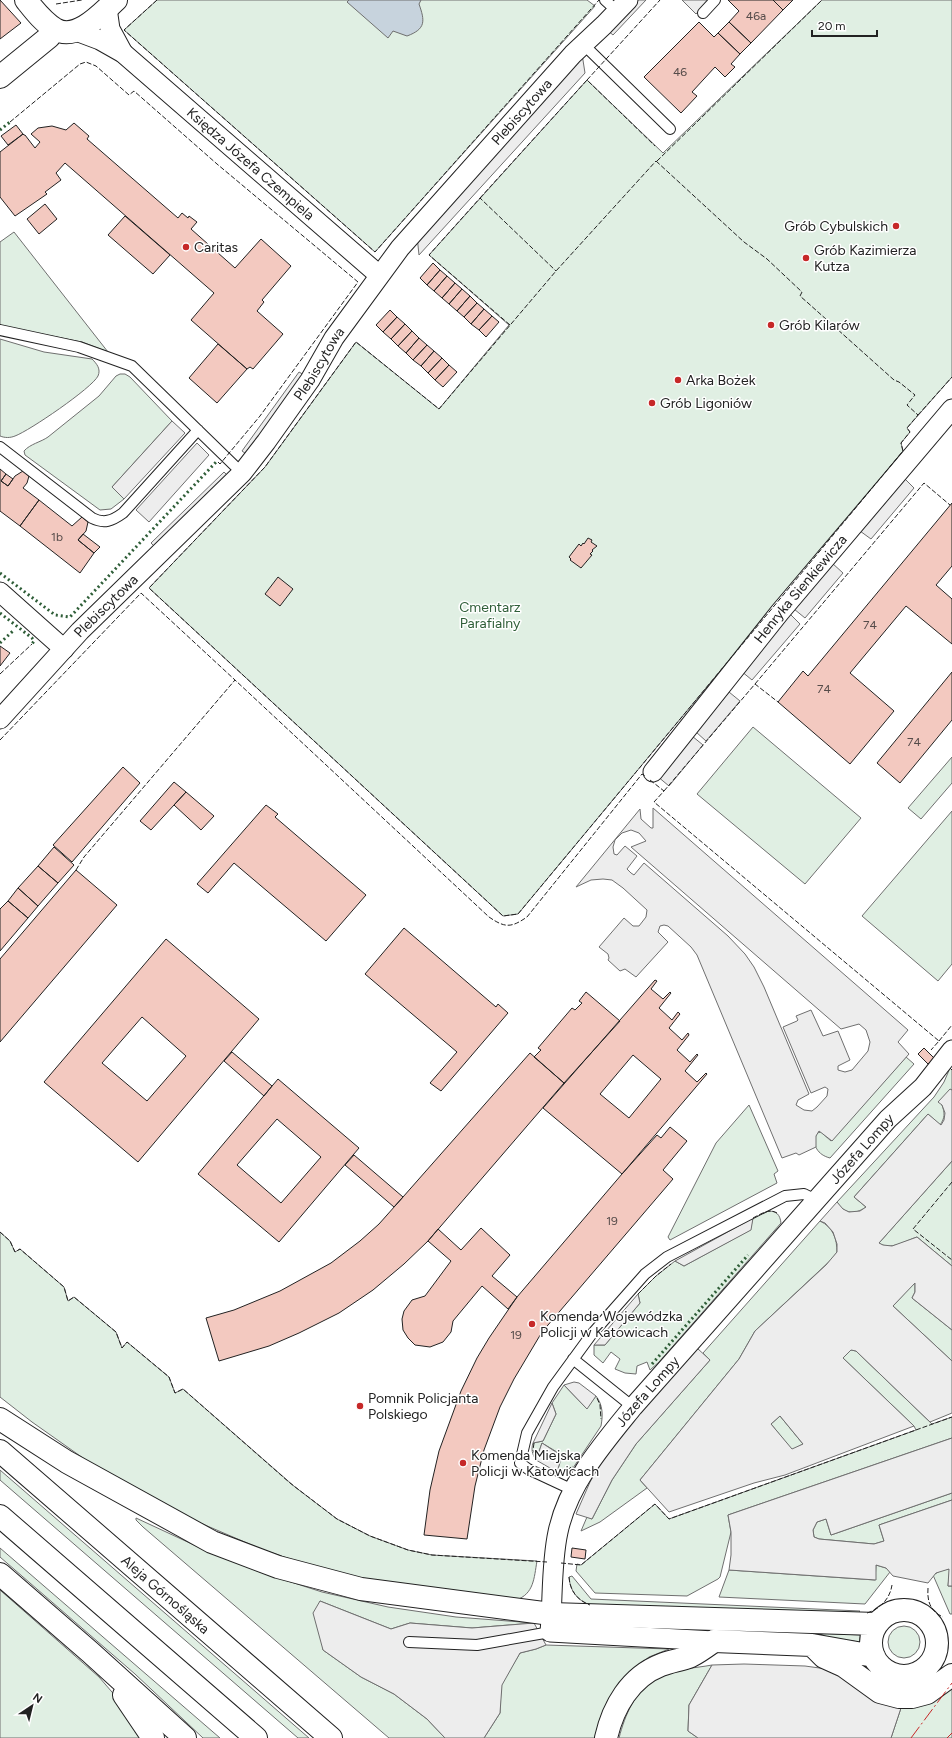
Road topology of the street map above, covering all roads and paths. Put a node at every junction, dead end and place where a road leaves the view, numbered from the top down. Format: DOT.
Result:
graph roads {
  1 [pos="26,0"];
  2 [pos="715,0"];
  3 [pos="112,4"];
  4 [pos="617,4"];
  5 [pos="703,13"];
  6 [pos="55,29"];
  7 [pos="76,31"];
  8 [pos="583,44"];
  9 [pos="123,53"];
  10 [pos="0,77"];
  11 [pos="670,129"];
  12 [pos="379,275"];
  13 [pos="0,330"];
  14 [pos="952,409"];
  15 [pos="198,430"];
  16 [pos="0,447"];
  17 [pos="242,473"];
  18 [pos="0,592"];
  19 [pos="64,649"];
  20 [pos="0,719"];
  21 [pos="652,772"];
  22 [pos="952,1050"];
  23 [pos="816,1200"];
  24 [pos="573,1359"];
  25 [pos="632,1407"];
  26 [pos="0,1419"];
  27 [pos="0,1451"];
  28 [pos="573,1490"];
  29 [pos="0,1516"];
  30 [pos="0,1574"];
  31 [pos="551,1623"];
  32 [pos="877,1624"];
  33 [pos="943,1627"];
  34 [pos="714,1641"];
  35 [pos="409,1642"];
  36 [pos="812,1645"];
  37 [pos="90,1652"];
  38 [pos="943,1654"];
  39 [pos="874,1656"];
  40 [pos="952,1675"];
  41 [pos="153,1738"];
  42 [pos="184,1738"];
  43 [pos="256,1738"];
  44 [pos="331,1738"];
  45 [pos="606,1738"];
  1 -- 6 [label="main road"];
  2 -- 5 [label="lane"];
  3 -- 7 [label="main road"];
  3 -- 9 [label="street, Księdza Józefa Czempiela"];
  4 -- 8 [label="street, Plebiscytowa"];
  6 -- 7 [label="main road"];
  6 -- 10 [label="main road"];
  7 -- 9 [label="street, Księdza Józefa Czempiela"];
  8 -- 11 [label="lane"];
  8 -- 12 [label="street, Plebiscytowa"];
  9 -- 12 [label="street, Księdza Józefa Czempiela"];
  12 -- 17 [label="street, Plebiscytowa"];
  13 -- 15 [label="lane"];
  14 -- 21 [label="street, Henryka Sienkiewicza"];
  15 -- 16 [label="lane"];
  15 -- 17 [label="lane"];
  17 -- 19 [label="street, Plebiscytowa"];
  18 -- 19 [label="street"];
  19 -- 20 [label="street, Plebiscytowa"];
  22 -- 23 [label="street, Józefa Lompy"];
  23 -- 24 [label="lane"];
  23 -- 25 [label="street, Józefa Lompy"];
  24 -- 25 [label="lane"];
  24 -- 28 [label="lane"];
  25 -- 28 [label="street, Józefa Lompy"];
  26 -- 31 [label="main road"];
  27 -- 44 [label="main road, Aleja Górnośląska"];
  28 -- 31 [label="street, Józefa Lompy"];
  29 -- 43 [label="main road"];
  30 -- 37 [label="main road"];
  31 -- 32 [label="main road"];
  31 -- 34 [label="street"];
  31 -- 35 [label="lane"];
  32 -- 33 [label="main road"];
  32 -- 39 [label="main road"];
  33 -- 38 [label="main road"];
  34 -- 36 [label="main road"];
  34 -- 45 [label="main road"];
  36 -- 39 [label="main road"];
  36 -- 40 [label="main road"];
  37 -- 41 [label="main road"];
  37 -- 42 [label="main road"];
  38 -- 39 [label="main road"];
}
